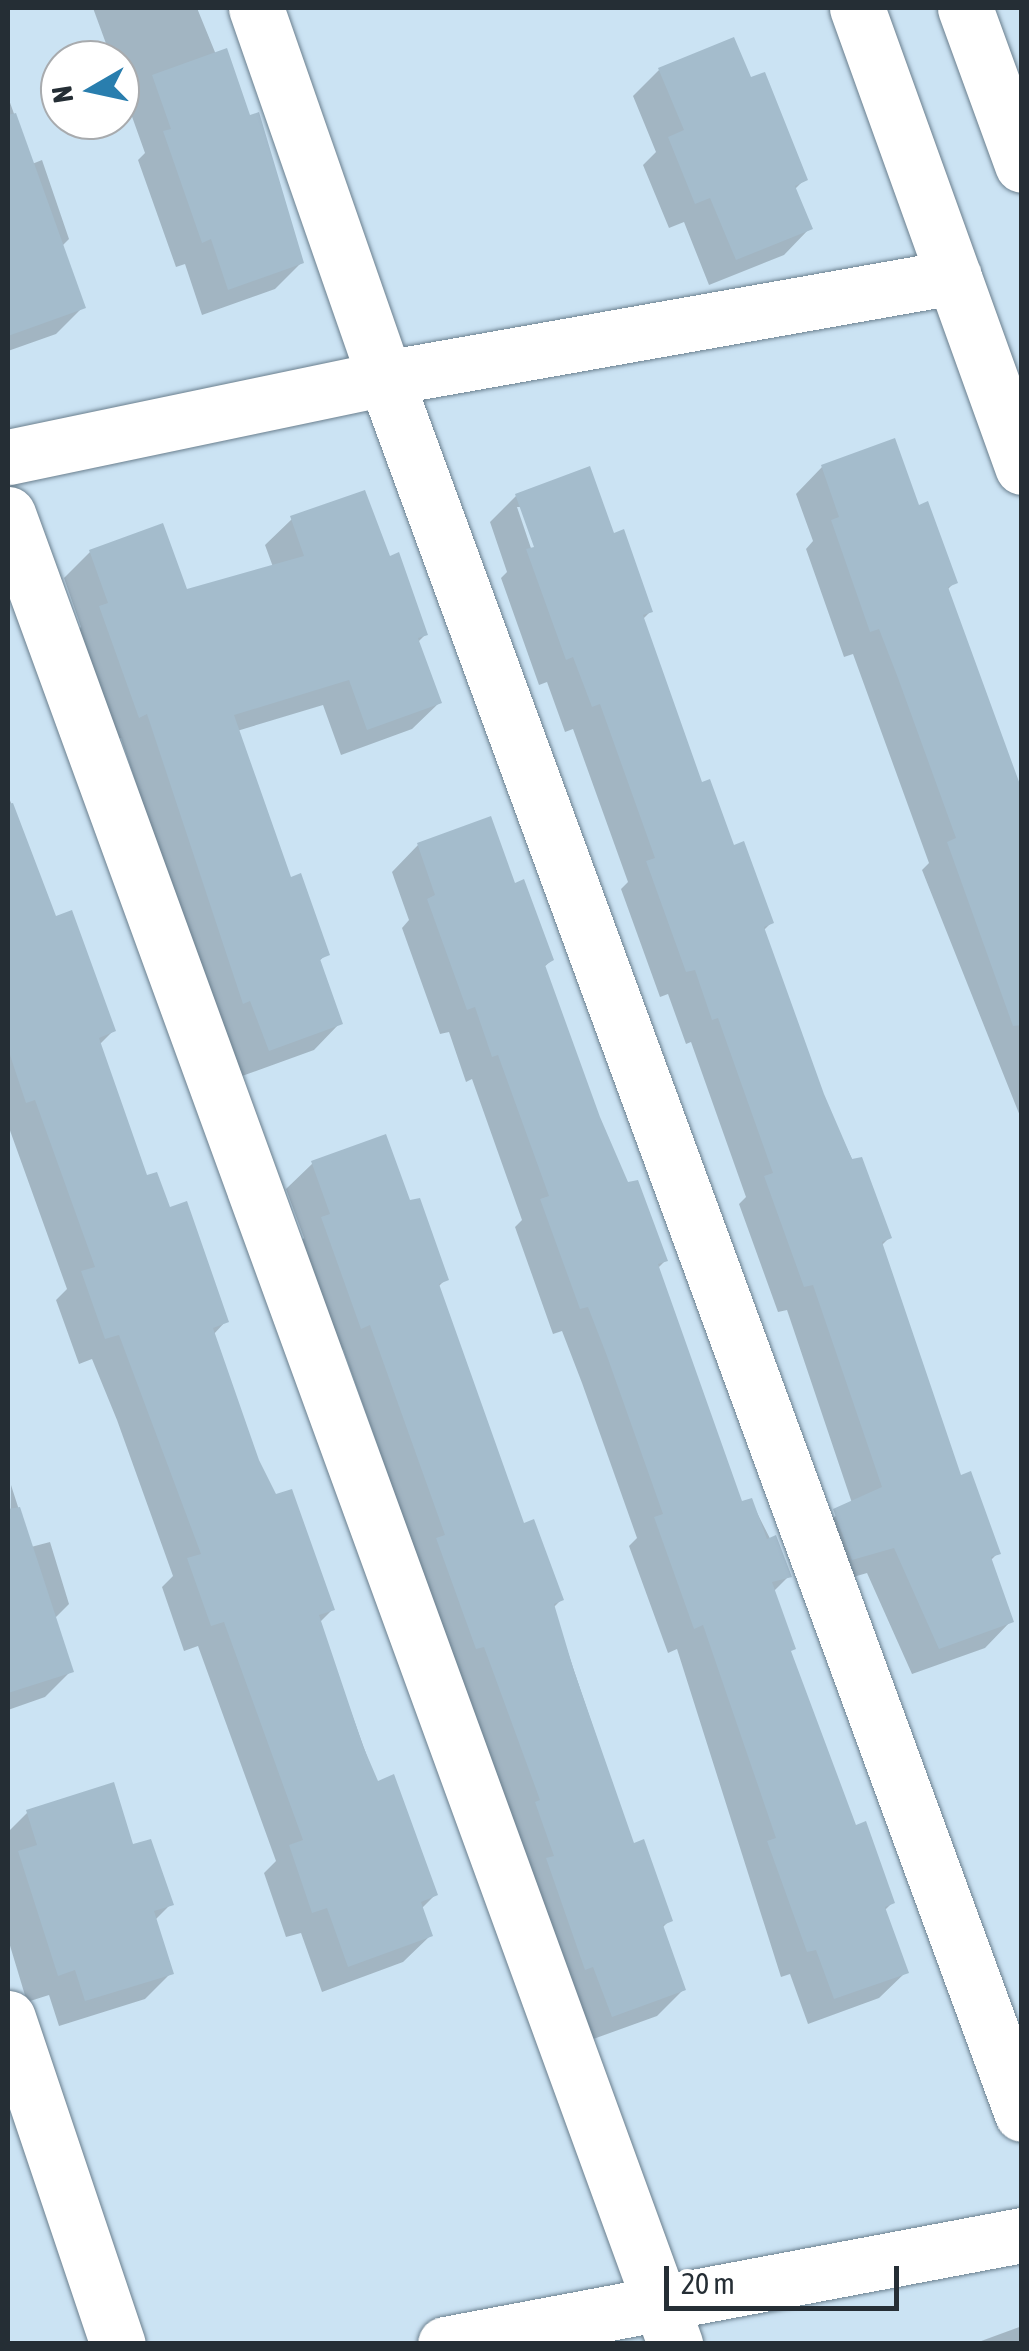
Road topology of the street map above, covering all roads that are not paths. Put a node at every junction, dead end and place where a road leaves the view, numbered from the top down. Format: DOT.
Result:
graph roads {
  1 [pos="256,8"];
  2 [pos="857,8"];
  3 [pos="965,8"];
  4 [pos="1022,164"];
  5 [pos="954,277"];
  6 [pos="385,378"];
  7 [pos="8,458"];
  8 [pos="1022,467"];
  9 [pos="8,514"];
  10 [pos="8,2018"];
  11 [pos="1022,2114"];
  12 [pos="1022,2234"];
  13 [pos="669,2325"];
  14 [pos="118,2344"];
  15 [pos="444,2344"];
  1 -- 6 [label="street"];
  2 -- 5 [label="street"];
  3 -- 4 [label="street"];
  5 -- 6 [label="street"];
  5 -- 8 [label="street"];
  6 -- 7 [label="street"];
  6 -- 11 [label="street"];
  9 -- 13 [label="street"];
  10 -- 14 [label="street"];
  12 -- 13 [label="street"];
  13 -- 15 [label="street"];
}
